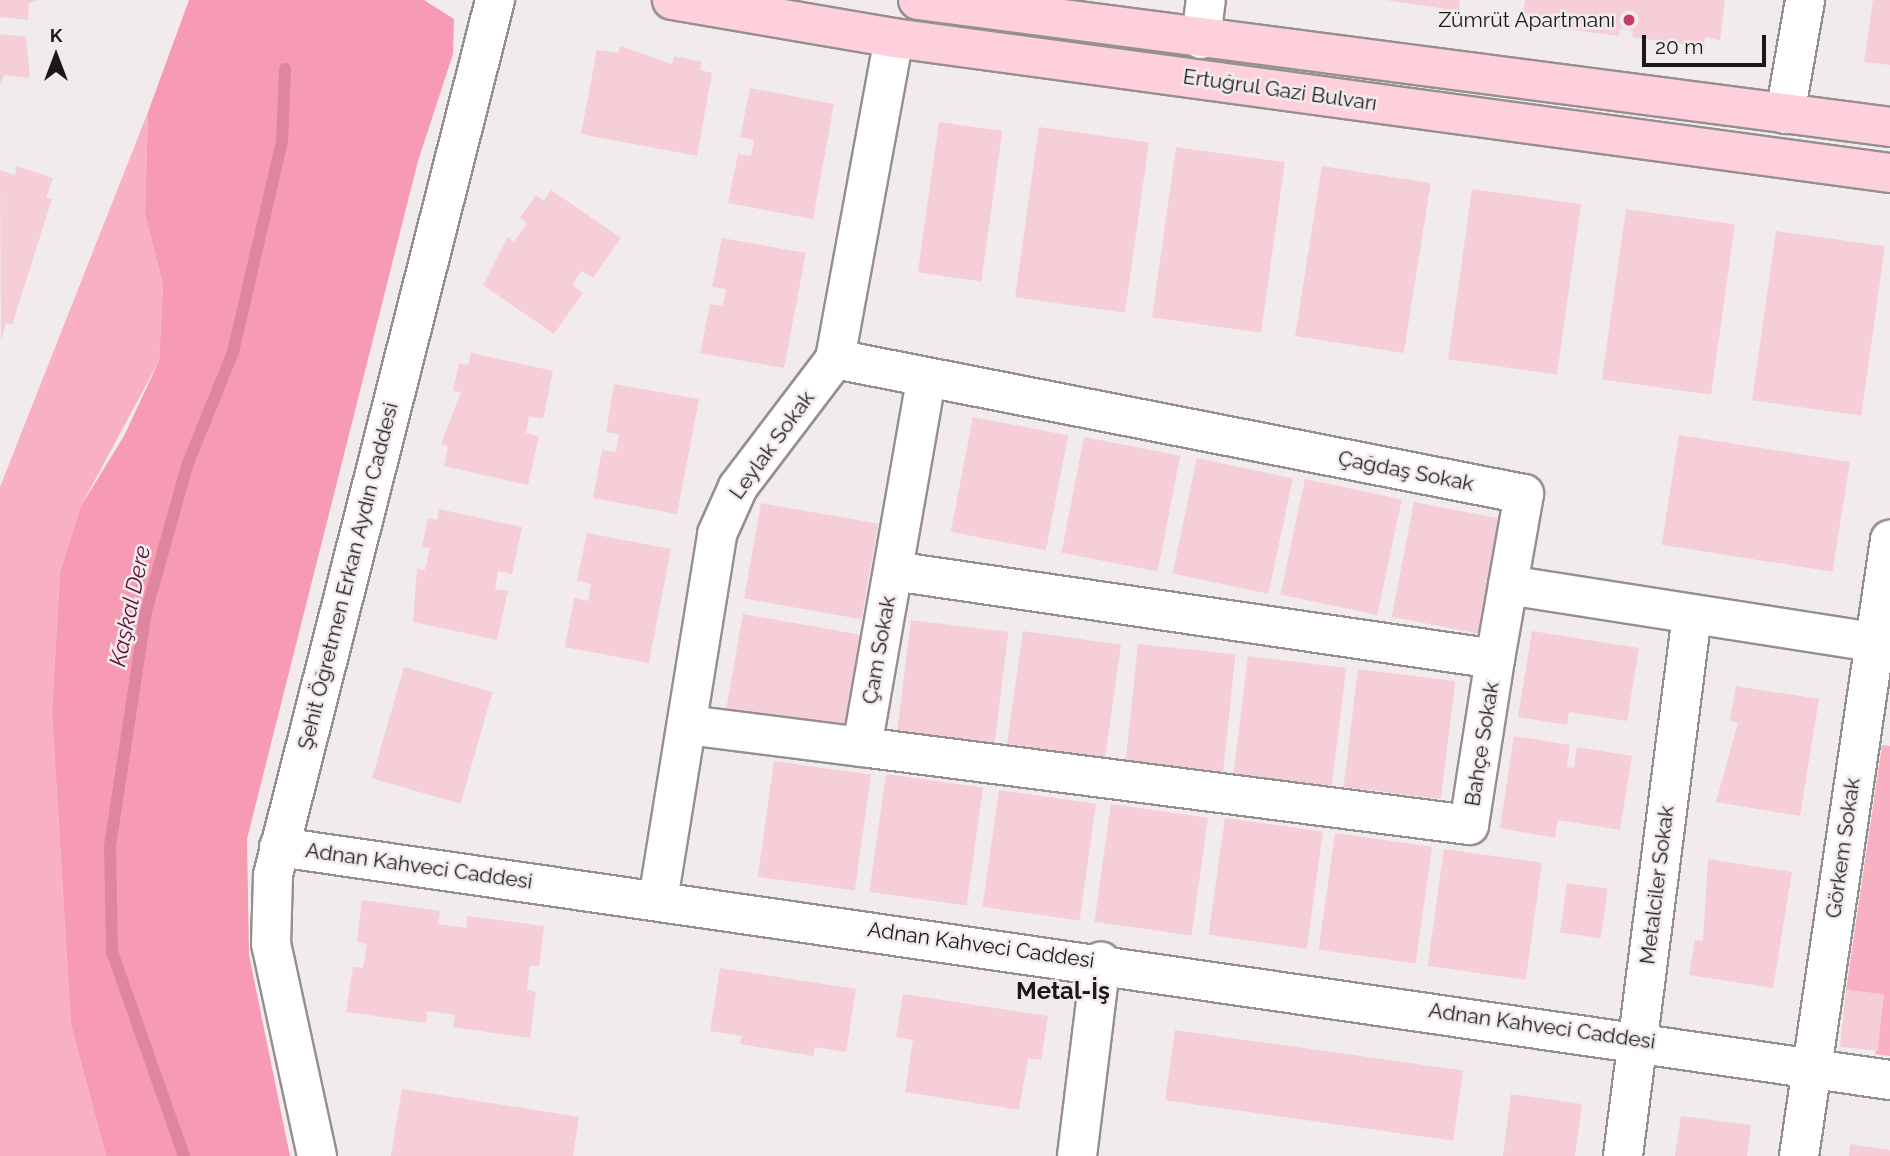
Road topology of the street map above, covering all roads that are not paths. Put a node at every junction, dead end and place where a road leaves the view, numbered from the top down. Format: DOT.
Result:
graph roads {
  1 [pos="495,0"];
  2 [pos="671,0"];
  3 [pos="918,0"];
  4 [pos="1206,0"];
  5 [pos="1805,0"];
  6 [pos="894,38"];
  7 [pos="1201,39"];
  8 [pos="1785,114"];
  9 [pos="1890,127"];
  10 [pos="1890,173"];
  11 [pos="835,359"];
  12 [pos="926,379"];
  13 [pos="1890,540"];
  14 [pos="893,571"];
  15 [pos="1508,585"];
  16 [pos="1692,615"];
  17 [pos="1873,642"];
  18 [pos="1495,659"];
  19 [pos="1877,701"];
  20 [pos="688,725"];
  21 [pos="862,747"];
  22 [pos="279,846"];
  23 [pos="658,900"];
  24 [pos="1101,961"];
  25 [pos="1636,1040"];
  26 [pos="1812,1066"];
  27 [pos="1890,1080"];
  28 [pos="317,1156"];
  29 [pos="1077,1156"];
  30 [pos="1623,1156"];
  31 [pos="1799,1156"];
  1 -- 22 [label="street, Şehit Öğretmen Erkan Aydın Caddesi"];
  2 -- 6 [label="main road, Ertuğrul Gazi Bulvarı"];
  3 -- 7 [label="main road, Ertuğrul Gazi Bulvarı"];
  4 -- 7 [label="street"];
  5 -- 8 [label="street"];
  6 -- 10 [label="main road, Ertuğrul Gazi Bulvarı"];
  6 -- 11 [label="street, Leylak Sokak"];
  7 -- 8 [label="main road, Ertuğrul Gazi Bulvarı"];
  8 -- 9 [label="main road, Ertuğrul Gazi Bulvarı"];
  11 -- 12 [label="street, Çağdaş Sokak"];
  11 -- 20 [label="street, Leylak Sokak"];
  12 -- 14 [label="street, Çam Sokak"];
  12 -- 15 [label="street, Çağdaş Sokak"];
  13 -- 17 [label="street, Görkem Sokak"];
  14 -- 18 [label="street, Bahçe Sokak"];
  14 -- 21 [label="street, Çam Sokak"];
  15 -- 16 [label="street"];
  15 -- 18 [label="street"];
  16 -- 17 [label="street"];
  16 -- 25 [label="street, Metalciler Sokak"];
  17 -- 19 [label="street, Görkem Sokak"];
  18 -- 21 [label="street, Bahçe Sokak"];
  19 -- 26 [label="street, Görkem Sokak"];
  20 -- 21 [label="street"];
  20 -- 23 [label="street, Leylak Sokak"];
  22 -- 23 [label="street, Adnan Kahveci Caddesi"];
  22 -- 28 [label="street, Şehit Öğretmen Erkan Aydın Caddesi"];
  23 -- 24 [label="street, Adnan Kahveci Caddesi"];
  24 -- 25 [label="street, Adnan Kahveci Caddesi"];
  24 -- 29 [label="street"];
  25 -- 26 [label="street, Adnan Kahveci Caddesi"];
  25 -- 30 [label="street, Metalciler Sokak"];
  26 -- 27 [label="street, Adnan Kahveci Caddesi"];
  26 -- 31 [label="street, Görkem Sokak"];
}
